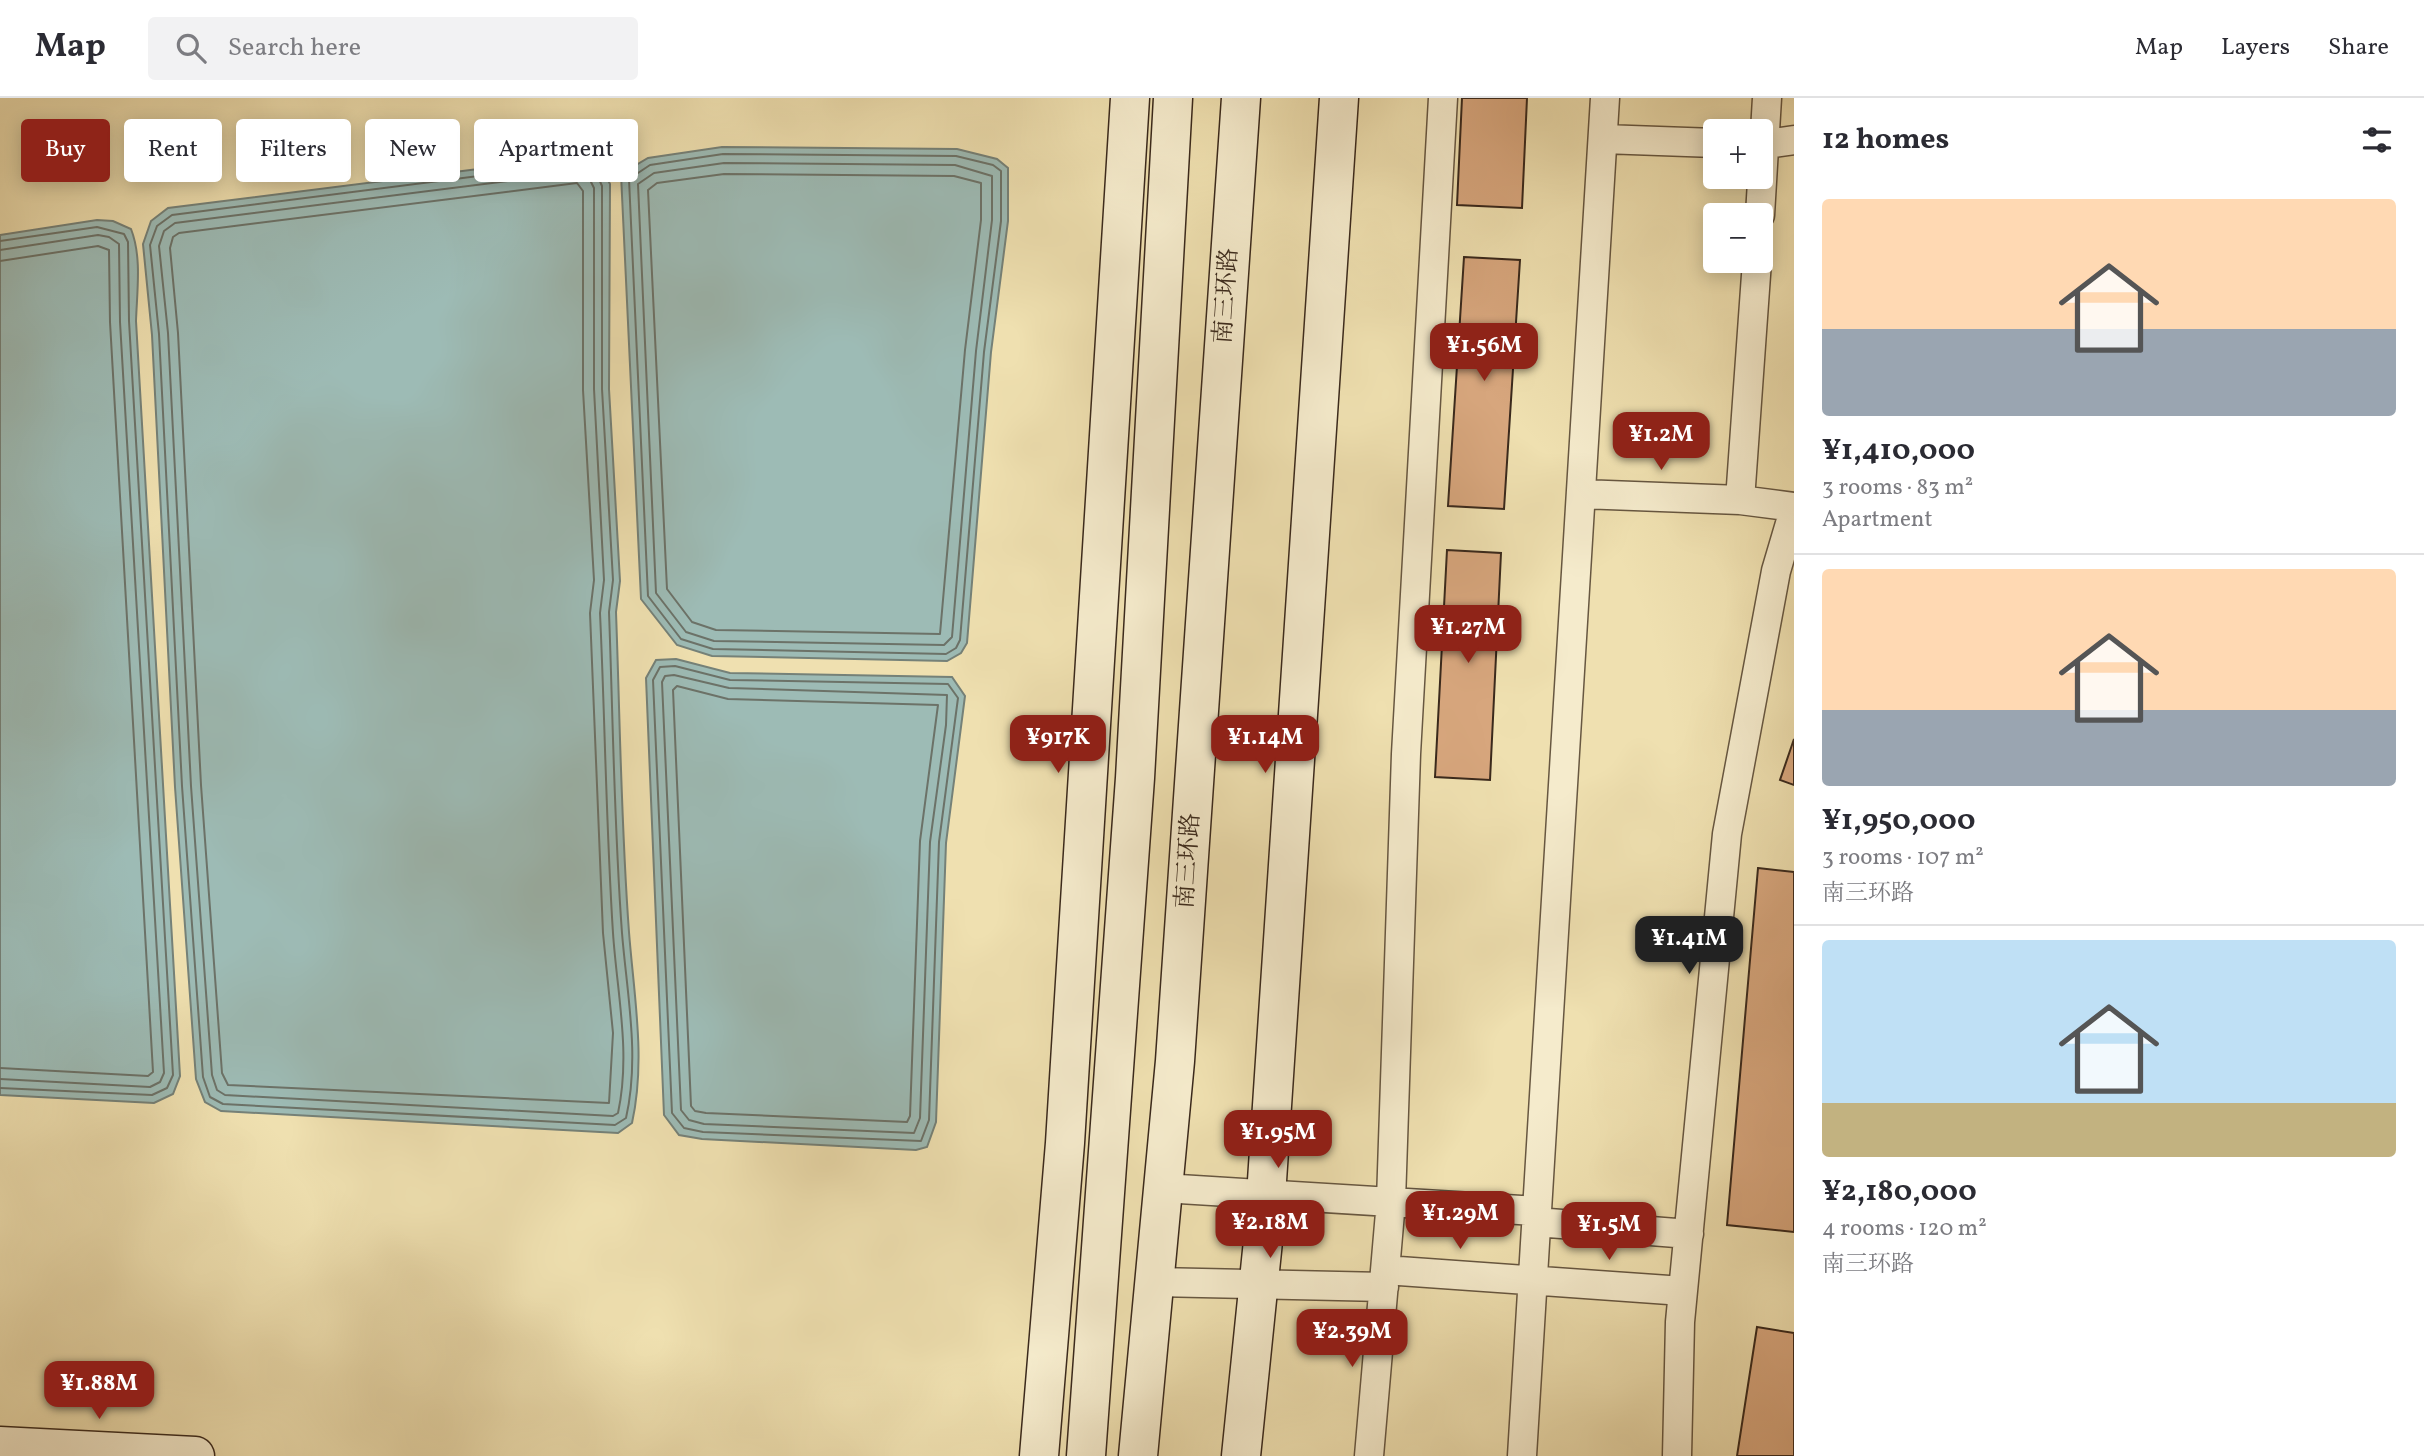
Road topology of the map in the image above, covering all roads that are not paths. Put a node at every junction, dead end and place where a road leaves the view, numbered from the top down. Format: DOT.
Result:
graph roads {
  1 [pos="1130,98"];
  2 [pos="1173,98"];
  3 [pos="1241,98"];
  4 [pos="1339,98"];
  5 [pos="1443,98"];
  6 [pos="1605,98"];
  7 [pos="1767,98"];
  8 [pos="1765,119"];
  9 [pos="1603,139"];
  10 [pos="1794,140"];
  11 [pos="1703,143"];
  12 [pos="1773,143"];
  13 [pos="1756,273"];
  14 [pos="1581,494"];
  15 [pos="1740,500"];
  16 [pos="1794,509"];
  17 [pos="1163,1188"];
  18 [pos="1266,1194"];
  19 [pos="1391,1201"];
  20 [pos="1536,1217"];
  21 [pos="1689,1234"];
  22 [pos="1384,1278"];
  23 [pos="1532,1281"];
  24 [pos="1155,1282"];
  25 [pos="1259,1284"];
  26 [pos="1683,1291"];
  27 [pos="0,1446"];
  28 [pos="195,1456"];
  29 [pos="1039,1456"];
  30 [pos="1086,1456"];
  31 [pos="1138,1456"];
  32 [pos="1241,1456"];
  33 [pos="1368,1456"];
  34 [pos="1522,1456"];
  35 [pos="1677,1456"];
  1 -- 29 [label="street"];
  2 -- 30 [label="street"];
  3 -- 17 [label="street, 南三环路"];
  4 -- 18 [label="street"];
  5 -- 19 [label="street"];
  6 -- 9 [label="street"];
  7 -- 8 [label="street"];
  9 -- 11 [label="street"];
  9 -- 14 [label="street"];
  10 -- 12 [label="street"];
  13 -- 15 [label="street"];
  14 -- 15 [label="street"];
  14 -- 20 [label="street"];
  15 -- 16 [label="street"];
  16 -- 21 [label="street"];
  17 -- 18 [label="street"];
  17 -- 24 [label="street, 南三环路"];
  18 -- 19 [label="street"];
  18 -- 25 [label="street"];
  19 -- 20 [label="street"];
  19 -- 22 [label="street"];
  20 -- 21 [label="street"];
  20 -- 23 [label="street"];
  21 -- 26 [label="street"];
  22 -- 23 [label="street"];
  22 -- 25 [label="street"];
  22 -- 33 [label="street"];
  23 -- 26 [label="street"];
  23 -- 34 [label="street"];
  24 -- 25 [label="street"];
  24 -- 31 [label="street, 南三环路"];
  25 -- 32 [label="street"];
  26 -- 35 [label="street"];
  27 -- 28 [label="street"];
}
